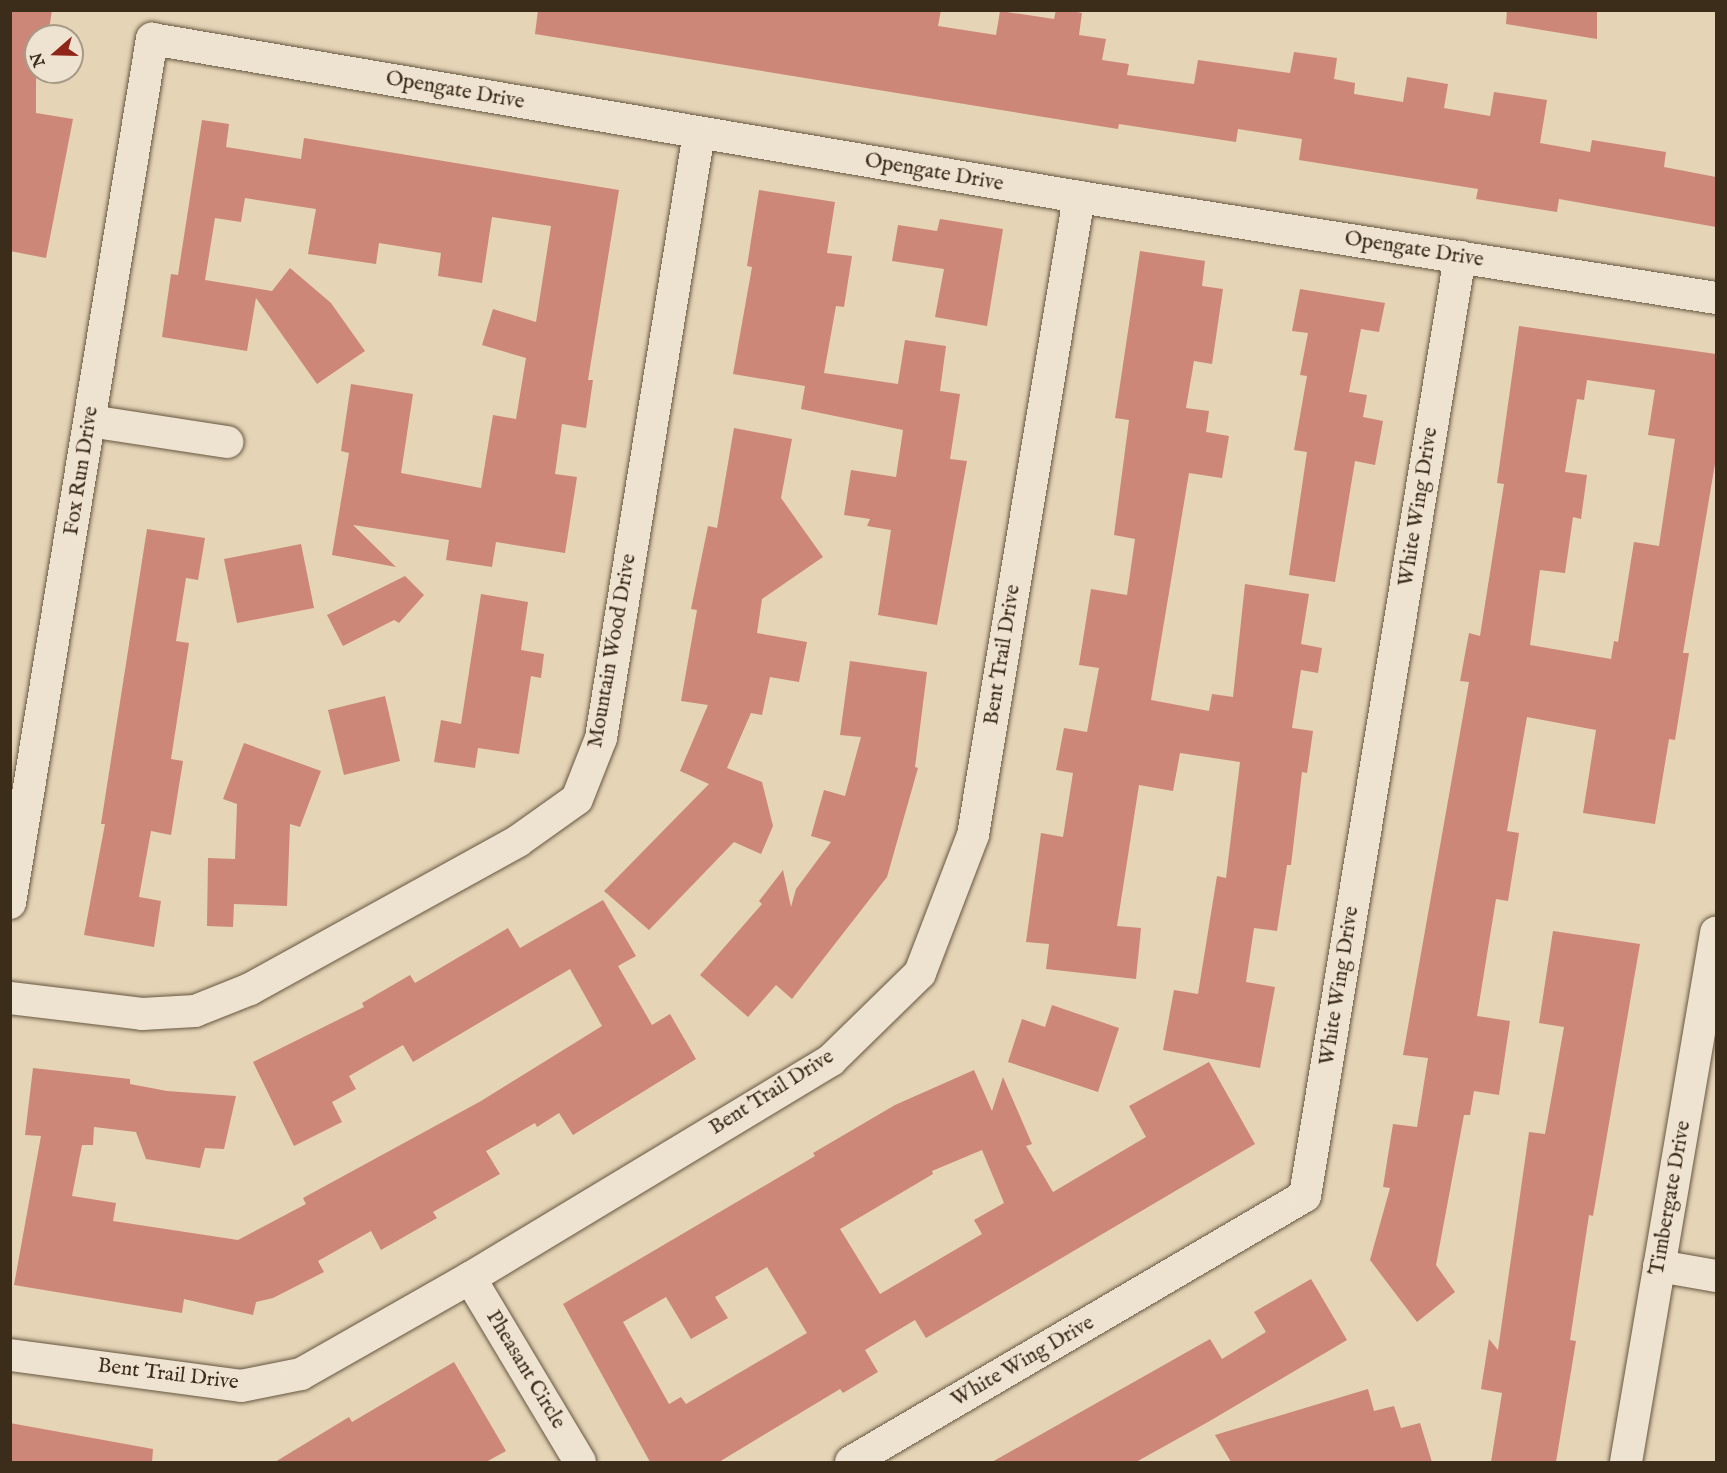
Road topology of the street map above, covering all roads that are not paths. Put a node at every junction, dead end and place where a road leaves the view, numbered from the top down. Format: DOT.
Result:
graph roads {
  1 [pos="152,39"];
  2 [pos="699,133"];
  3 [pos="1079,197"];
  4 [pos="1460,257"];
  5 [pos="1716,298"];
  6 [pos="90,421"];
  7 [pos="227,441"];
  8 [pos="10,903"];
  9 [pos="1716,933"];
  10 [pos="10,998"];
  11 [pos="1659,1266"];
  12 [pos="1716,1276"];
  13 [pos="470,1278"];
  14 [pos="10,1355"];
  15 [pos="580,1462"];
  16 [pos="851,1462"];
  17 [pos="1626,1462"];
  1 -- 2 [label="street, Opengate Drive"];
  1 -- 6 [label="street, Fox Run Drive"];
  2 -- 3 [label="street, Opengate Drive"];
  2 -- 10 [label="street, Mountain Wood Drive"];
  3 -- 4 [label="street, Opengate Drive"];
  3 -- 13 [label="street, Bent Trail Drive"];
  4 -- 5 [label="street, Opengate Drive"];
  4 -- 16 [label="street, White Wing Drive"];
  6 -- 7 [label="street"];
  6 -- 8 [label="street, Fox Run Drive"];
  9 -- 11 [label="street, Timbergate Drive"];
  11 -- 12 [label="street"];
  11 -- 17 [label="street, Timbergate Drive"];
  13 -- 14 [label="street, Bent Trail Drive"];
  13 -- 15 [label="street, Pheasant Circle"];
}
